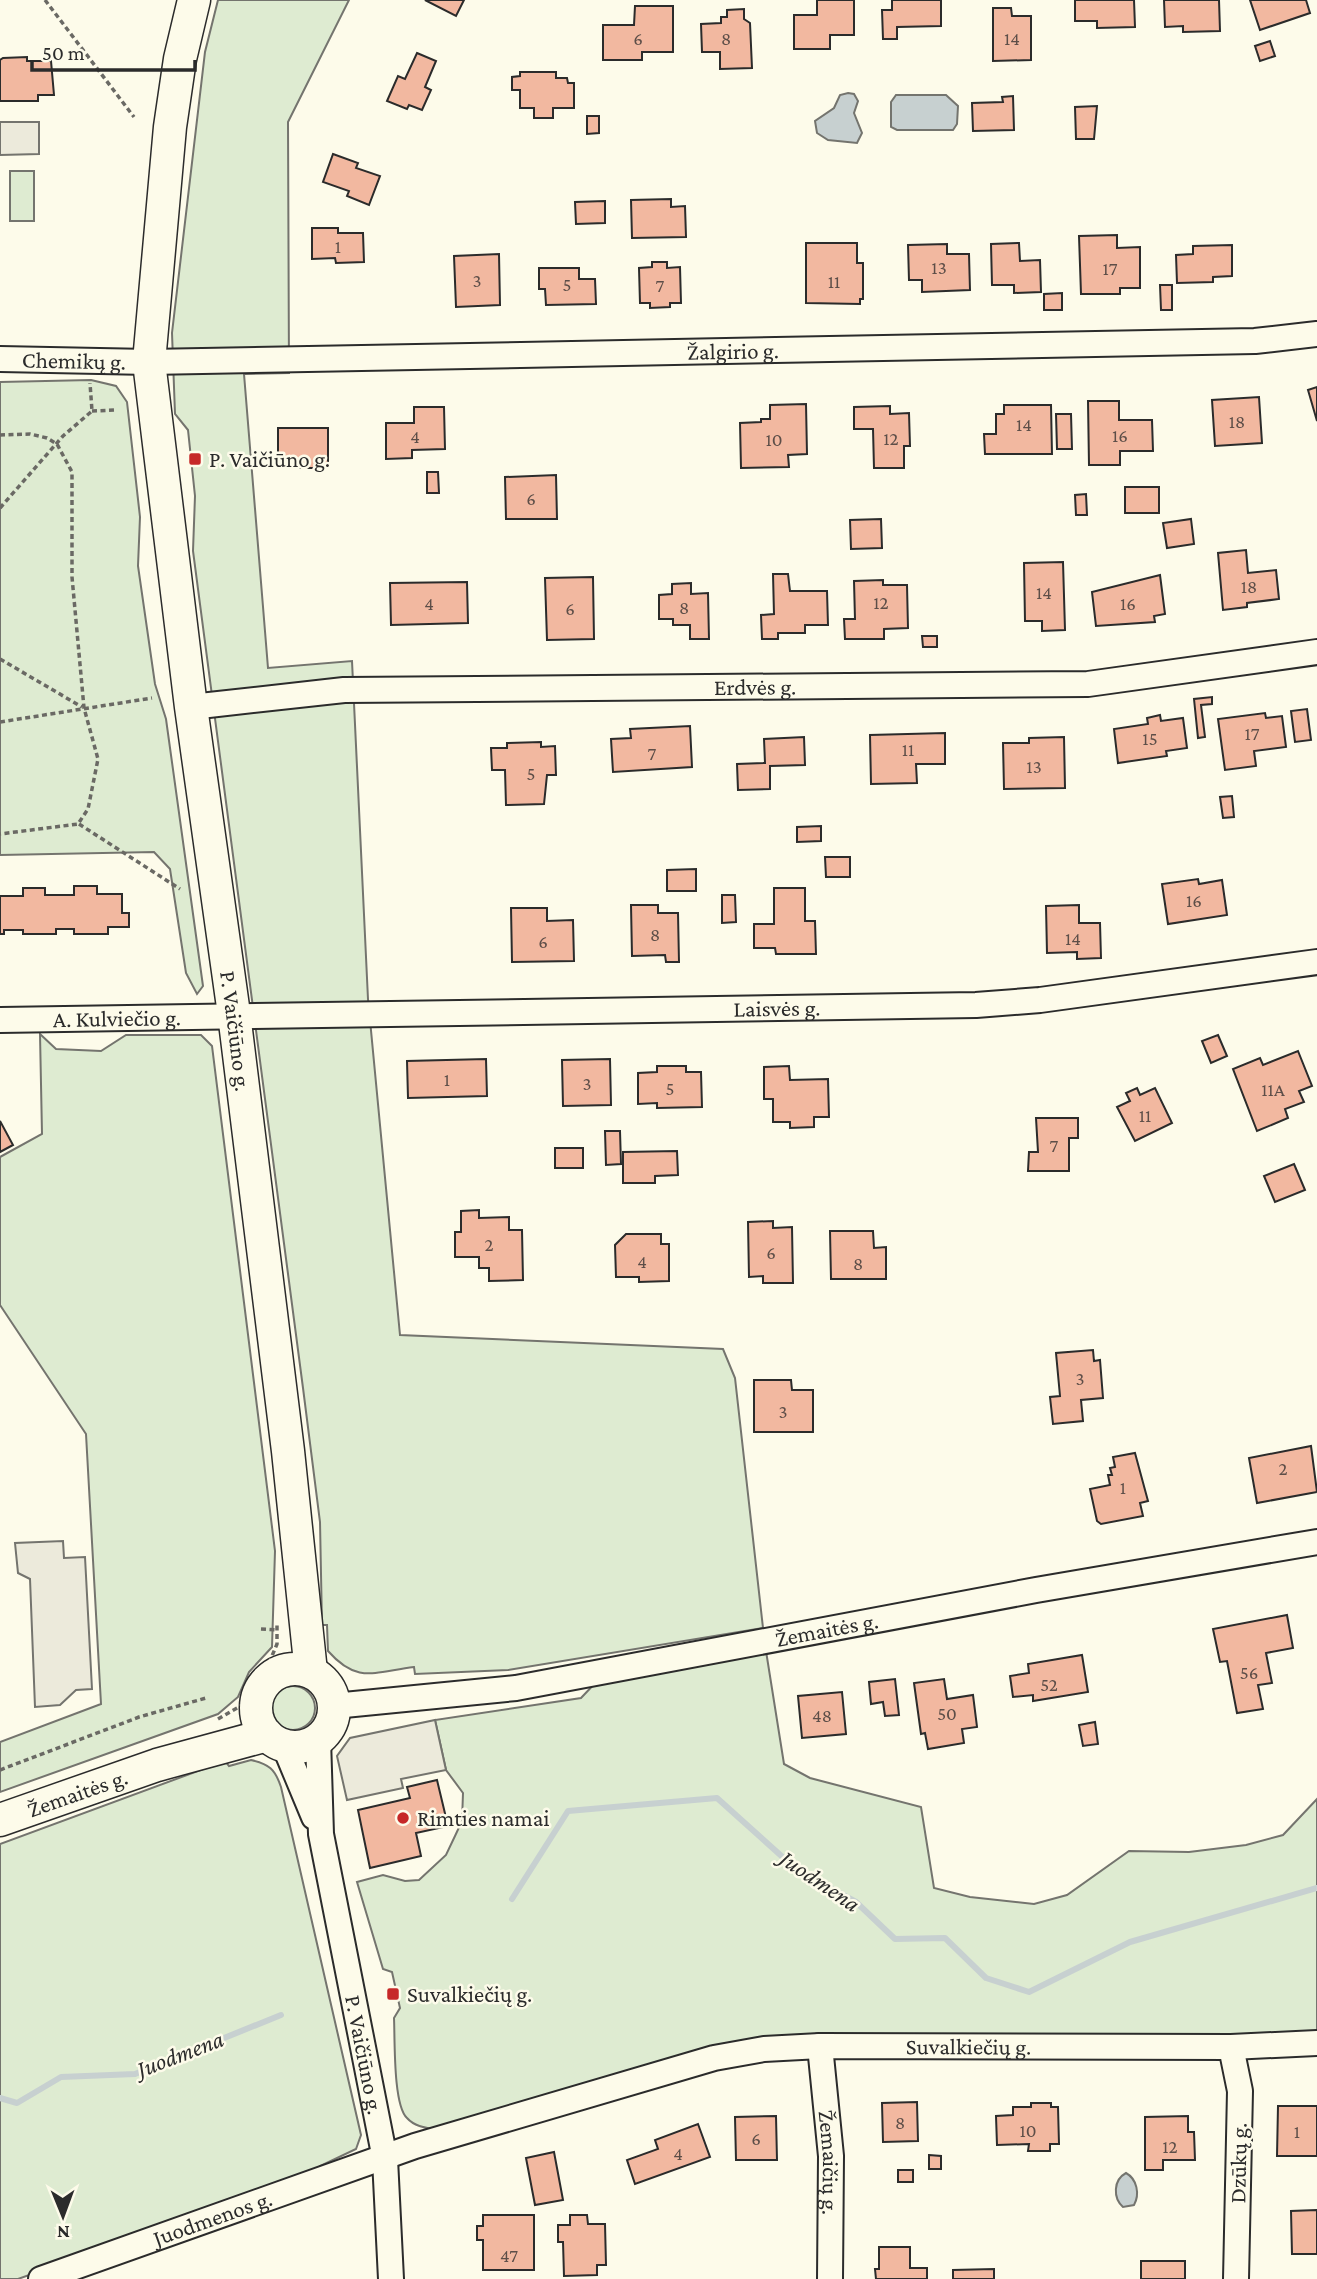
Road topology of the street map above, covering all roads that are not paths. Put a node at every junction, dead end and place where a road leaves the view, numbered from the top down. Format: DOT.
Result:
graph roads {
  1 [pos="194,0"];
  2 [pos="1317,334"];
  3 [pos="0,359"];
  4 [pos="149,362"];
  5 [pos="1317,652"];
  6 [pos="191,707"];
  7 [pos="1317,962"];
  8 [pos="234,1014"];
  9 [pos="0,1020"];
  10 [pos="1317,1542"];
  11 [pos="295,1664"];
  12 [pos="341,1706"];
  13 [pos="265,1734"];
  14 [pos="317,1747"];
  15 [pos="0,1821"];
  16 [pos="321,1834"];
  17 [pos="1317,2043"];
  18 [pos="820,2046"];
  19 [pos="1231,2047"];
  20 [pos="385,2159"];
  21 [pos="41,2279"];
  22 [pos="391,2279"];
  23 [pos="830,2279"];
  24 [pos="1236,2279"];
  1 -- 4 [label="main road, P. Vaičiūno g."];
  2 -- 4 [label="street, Žalgirio g."];
  3 -- 4 [label="street, Chemikų g."];
  4 -- 6 [label="main road, P. Vaičiūno g."];
  5 -- 6 [label="street, Erdvės g."];
  6 -- 8 [label="main road, P. Vaičiūno g."];
  7 -- 8 [label="street, Laisvės g."];
  8 -- 9 [label="street, A. Kulviečio g."];
  8 -- 11 [label="main road, P. Vaičiūno g."];
  10 -- 12 [label="street, Žemaitės g."];
  11 -- 12 [label="main road"];
  11 -- 13 [label="main road"];
  12 -- 14 [label="main road"];
  13 -- 14 [label="main road"];
  13 -- 15 [label="main road, Žemaitės g."];
  13 -- 16 [label="street, P. Vaičiūno g."];
  14 -- 16 [label="street, P. Vaičiūno g."];
  16 -- 20 [label="street, P. Vaičiūno g."];
  17 -- 19 [label="street, Suvalkiečių g."];
  18 -- 19 [label="street, Suvalkiečių g."];
  18 -- 20 [label="street, Suvalkiečių g."];
  18 -- 23 [label="street, Žemaičių g."];
  19 -- 24 [label="street, Dzūkų g."];
  20 -- 21 [label="street, Juodmenos g."];
  20 -- 22 [label="street, P. Vaičiūno g."];
}
